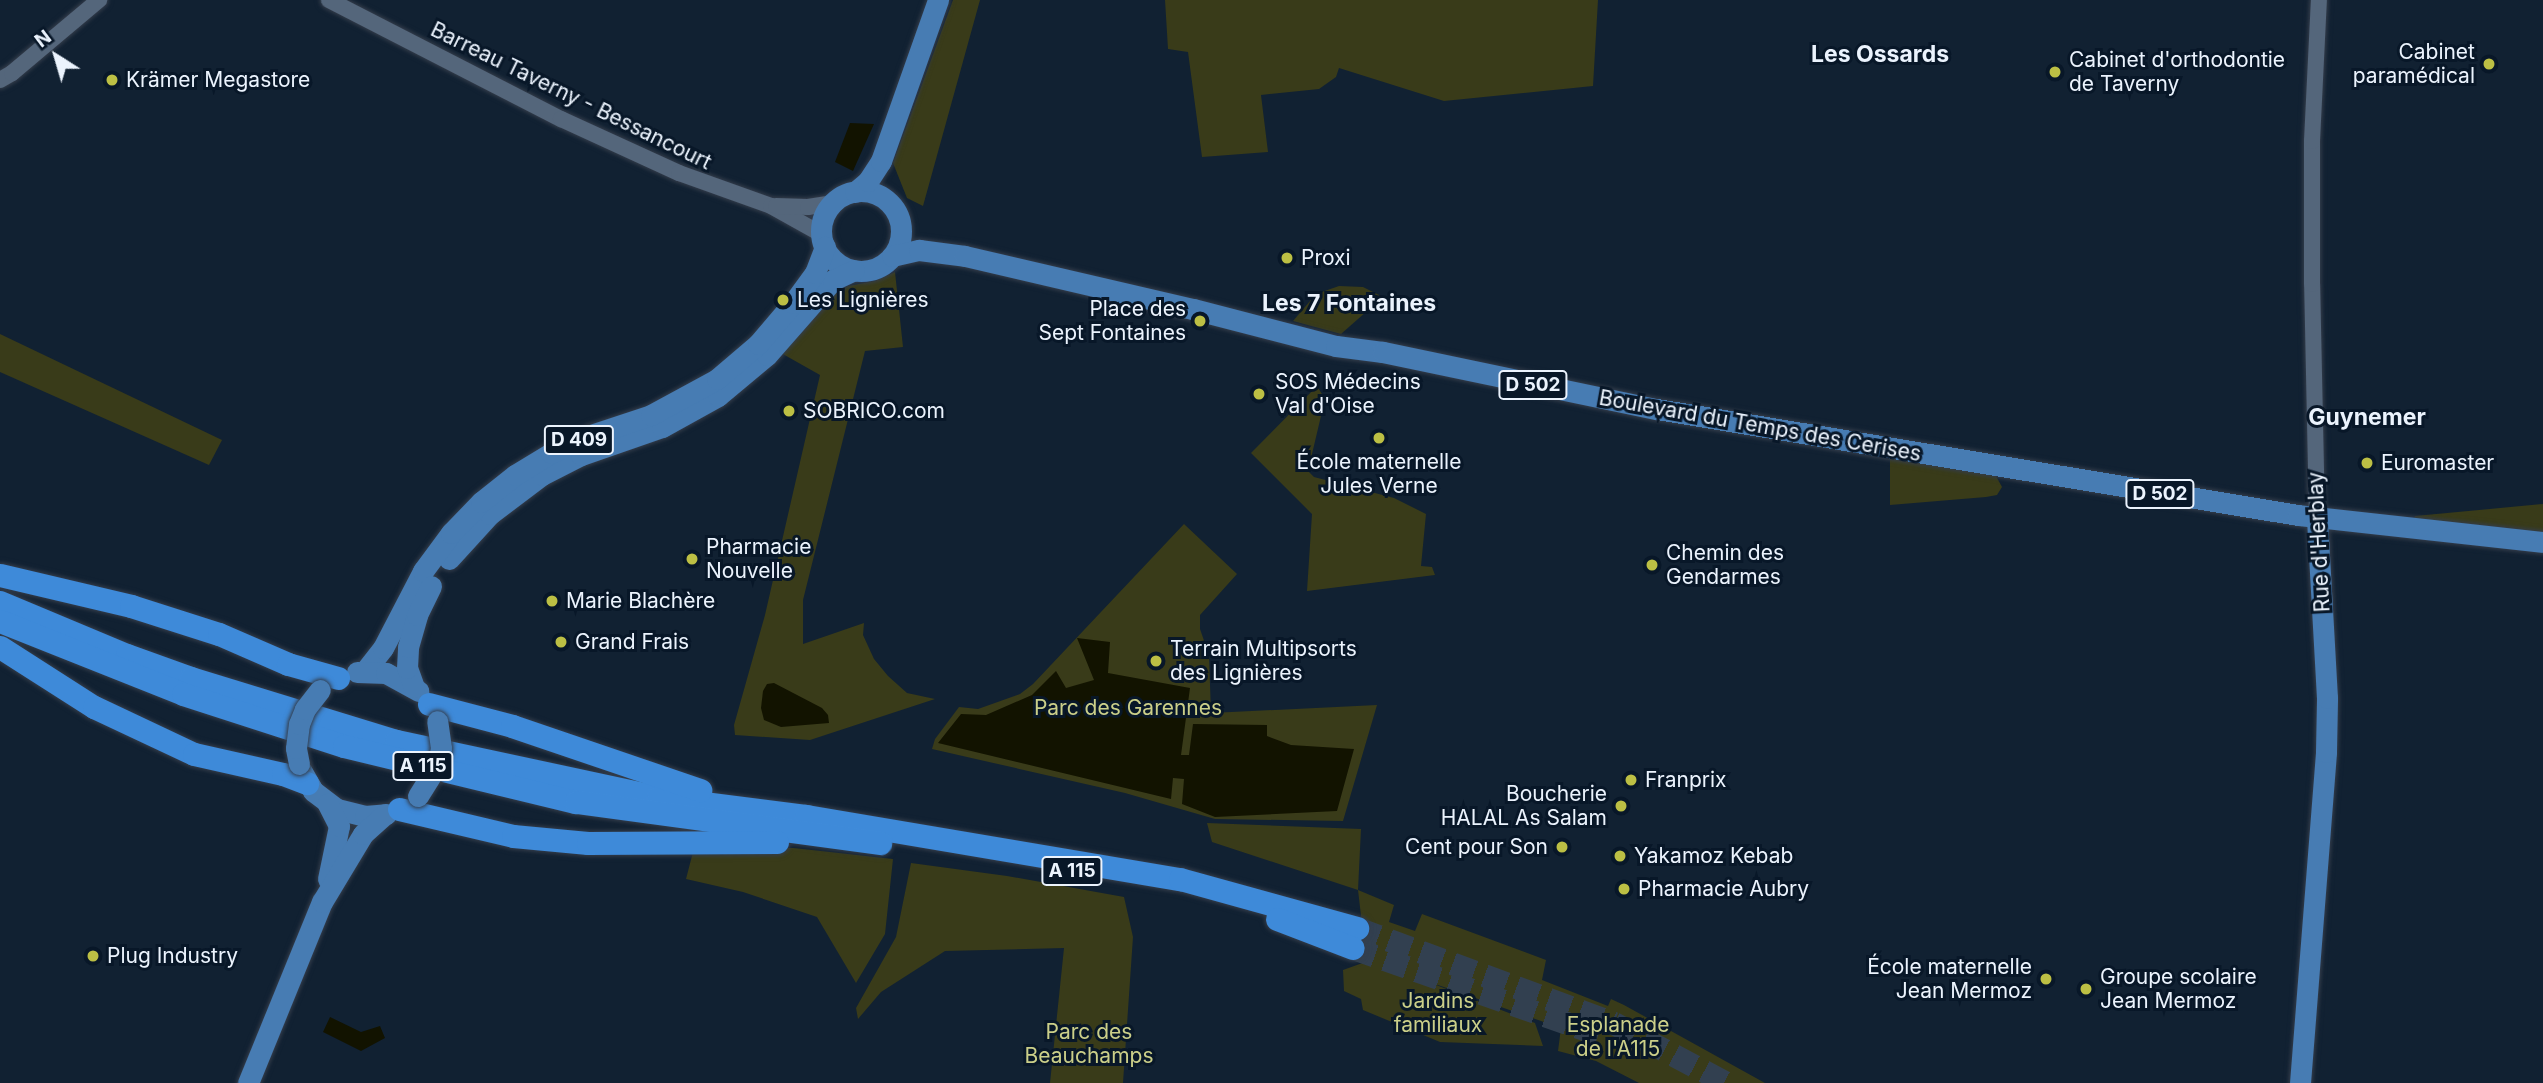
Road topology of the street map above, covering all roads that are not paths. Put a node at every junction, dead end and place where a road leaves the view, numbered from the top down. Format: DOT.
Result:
graph roads {
  1 [pos="99,0"];
  2 [pos="329,0"];
  3 [pos="938,0"];
  4 [pos="2319,0"];
  5 [pos="0,80"];
  6 [pos="893,131"];
  7 [pos="855,192"];
  8 [pos="834,203"];
  9 [pos="889,203"];
  10 [pos="771,206"];
  11 [pos="900,224"];
  12 [pos="823,241"];
  13 [pos="892,256"];
  14 [pos="965,256"];
  15 [pos="854,270"];
  16 [pos="2317,510"];
  17 [pos="2543,542"];
  18 [pos="0,575"];
  19 [pos="0,602"];
  20 [pos="0,621"];
  21 [pos="0,647"];
  22 [pos="365,671"];
  23 [pos="329,684"];
  24 [pos="414,687"];
  25 [pos="433,713"];
  26 [pos="303,774"];
  27 [pos="328,804"];
  28 [pos="401,806"];
  29 [pos="806,816"];
  30 [pos="865,841"];
  31 [pos="322,902"];
  32 [pos="248,1083"];
  33 [pos="2300,1083"];
  1 -- 5 [label="street"];
  2 -- 10 [label="street, Barreau Taverny - Bessancourt"];
  3 -- 6 [label="main road"];
  4 -- 16 [label="street, Rue d'Herblay"];
  6 -- 7 [label="main road"];
  6 -- 9 [label="main road"];
  7 -- 8 [label="main road"];
  7 -- 9 [label="main road"];
  8 -- 10 [label="street"];
  8 -- 12 [label="main road"];
  9 -- 11 [label="main road"];
  10 -- 12 [label="street"];
  11 -- 13 [label="main road"];
  11 -- 14 [label="main road, Boulevard du Temps des Cerises / D 502"];
  12 -- 15 [label="main road"];
  12 -- 22 [label="main road, D 409"];
  13 -- 14 [label="main road, Boulevard du Temps des Cerises / D 502"];
  13 -- 15 [label="main road"];
  14 -- 16 [label="main road, Boulevard du Temps des Cerises / D 502"];
  15 -- 24 [label="main road, D 409"];
  16 -- 17 [label="main road, Boulevard du Temps des Cerises / D 502"];
  16 -- 33 [label="main road, Rue d'Herblay"];
  18 -- 23 [label="highway"];
  19 -- 29 [label="highway, A 115"];
  20 -- 30 [label="highway, A 115"];
  21 -- 26 [label="highway"];
  22 -- 23 [label="main road"];
  22 -- 24 [label="main road"];
  23 -- 26 [label="main road, bridge"];
  24 -- 25 [label="main road"];
  25 -- 28 [label="main road, bridge"];
  25 -- 29 [label="highway"];
  26 -- 27 [label="main road"];
  27 -- 28 [label="main road"];
  27 -- 31 [label="main road"];
  28 -- 30 [label="highway"];
  28 -- 31 [label="main road"];
  29 -- 30 [label="highway, A 115"];
  31 -- 32 [label="main road"];
}
